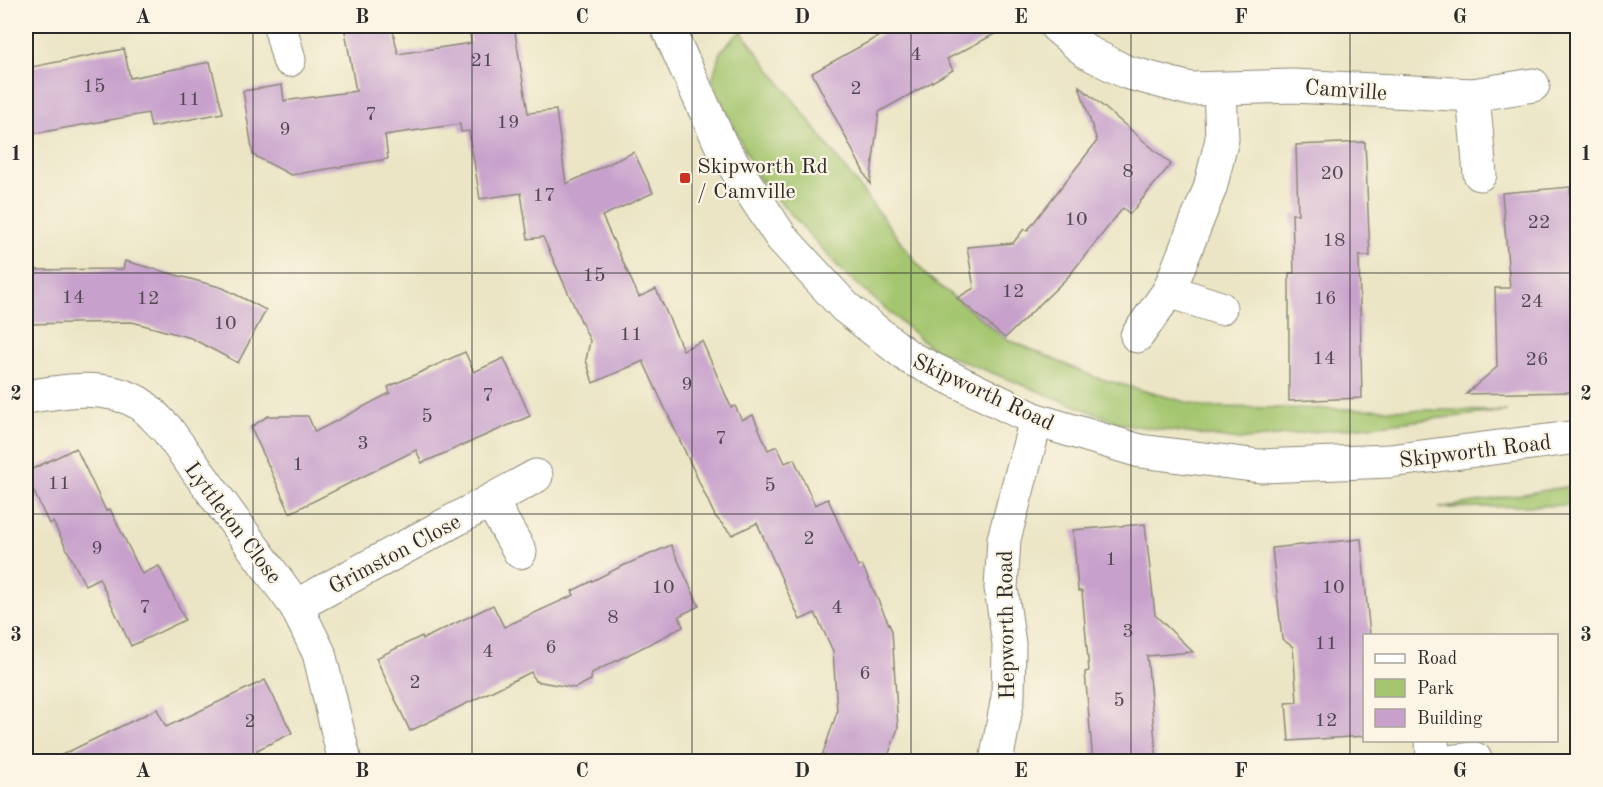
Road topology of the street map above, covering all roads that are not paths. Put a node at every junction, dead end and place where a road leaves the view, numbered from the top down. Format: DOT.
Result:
graph roads {
  1 [pos="280,26"];
  2 [pos="670,26"];
  3 [pos="1056,26"];
  4 [pos="288,60"];
  5 [pos="1533,85"];
  6 [pos="1220,89"];
  7 [pos="1473,95"];
  8 [pos="1480,174"];
  9 [pos="1169,291"];
  10 [pos="1220,308"];
  11 [pos="1137,336"];
  12 [pos="26,397"];
  13 [pos="1036,420"];
  14 [pos="1578,437"];
  15 [pos="536,476"];
  16 [pos="491,501"];
  17 [pos="520,552"];
  18 [pos="297,606"];
  19 [pos="1432,742"];
  20 [pos="345,762"];
  21 [pos="996,762"];
  22 [pos="1433,762"];
  1 -- 4 [label="street"];
  2 -- 13 [label="street, Skipworth Road"];
  3 -- 6 [label="street, Camville"];
  5 -- 7 [label="street, Camville"];
  6 -- 7 [label="street, Camville"];
  6 -- 9 [label="street"];
  7 -- 8 [label="street"];
  9 -- 10 [label="street"];
  9 -- 11 [label="street"];
  12 -- 18 [label="street, Lyttleton Close"];
  13 -- 14 [label="street, Skipworth Road"];
  13 -- 21 [label="street, Hepworth Road"];
  15 -- 16 [label="street, Grimston Close"];
  16 -- 17 [label="street"];
  16 -- 18 [label="street, Grimston Close"];
  18 -- 20 [label="street, Lyttleton Close"];
  19 -- 22 [label="street"];
}
